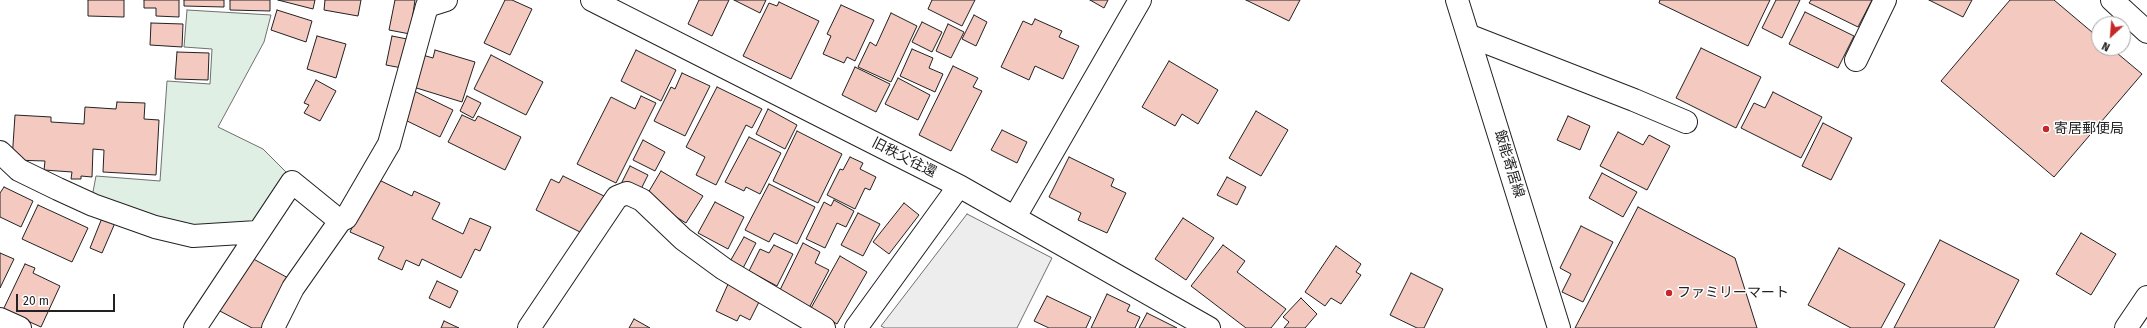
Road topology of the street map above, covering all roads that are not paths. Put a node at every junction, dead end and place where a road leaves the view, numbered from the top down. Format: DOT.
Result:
graph roads {
  1 [pos="446,0"];
  2 [pos="592,0"];
  3 [pos="1140,0"];
  4 [pos="1457,0"];
  5 [pos="1885,0"];
  6 [pos="2112,0"];
  7 [pos="2147,32"];
  8 [pos="1470,36"];
  9 [pos="1856,60"];
  10 [pos="1686,122"];
  11 [pos="0,152"];
  12 [pos="959,186"];
  13 [pos="1015,217"];
  14 [pos="340,221"];
  15 [pos="257,232"];
  16 [pos="2147,297"];
  17 [pos="0,319"];
  18 [pos="20,328"];
  19 [pos="195,328"];
  20 [pos="273,328"];
  21 [pos="529,328"];
  22 [pos="824,328"];
  23 [pos="856,328"];
  24 [pos="1209,328"];
  25 [pos="1559,328"];
  26 [pos="2126,328"];
  1 -- 14 [label="street"];
  2 -- 12 [label="street, 旧秩父往還"];
  3 -- 13 [label="street"];
  4 -- 8 [label="street, 飯能寄居線"];
  5 -- 9 [label="street"];
  6 -- 7 [label="street"];
  8 -- 10 [label="street"];
  8 -- 25 [label="street, 飯能寄居線"];
  11 -- 15 [label="street"];
  12 -- 13 [label="street, 旧秩父往還"];
  12 -- 23 [label="street"];
  13 -- 24 [label="street, 旧秩父往還"];
  14 -- 15 [label="street"];
  14 -- 20 [label="street"];
  15 -- 19 [label="street"];
  16 -- 26 [label="street"];
  17 -- 18 [label="street"];
  21 -- 22 [label="street"];
}
